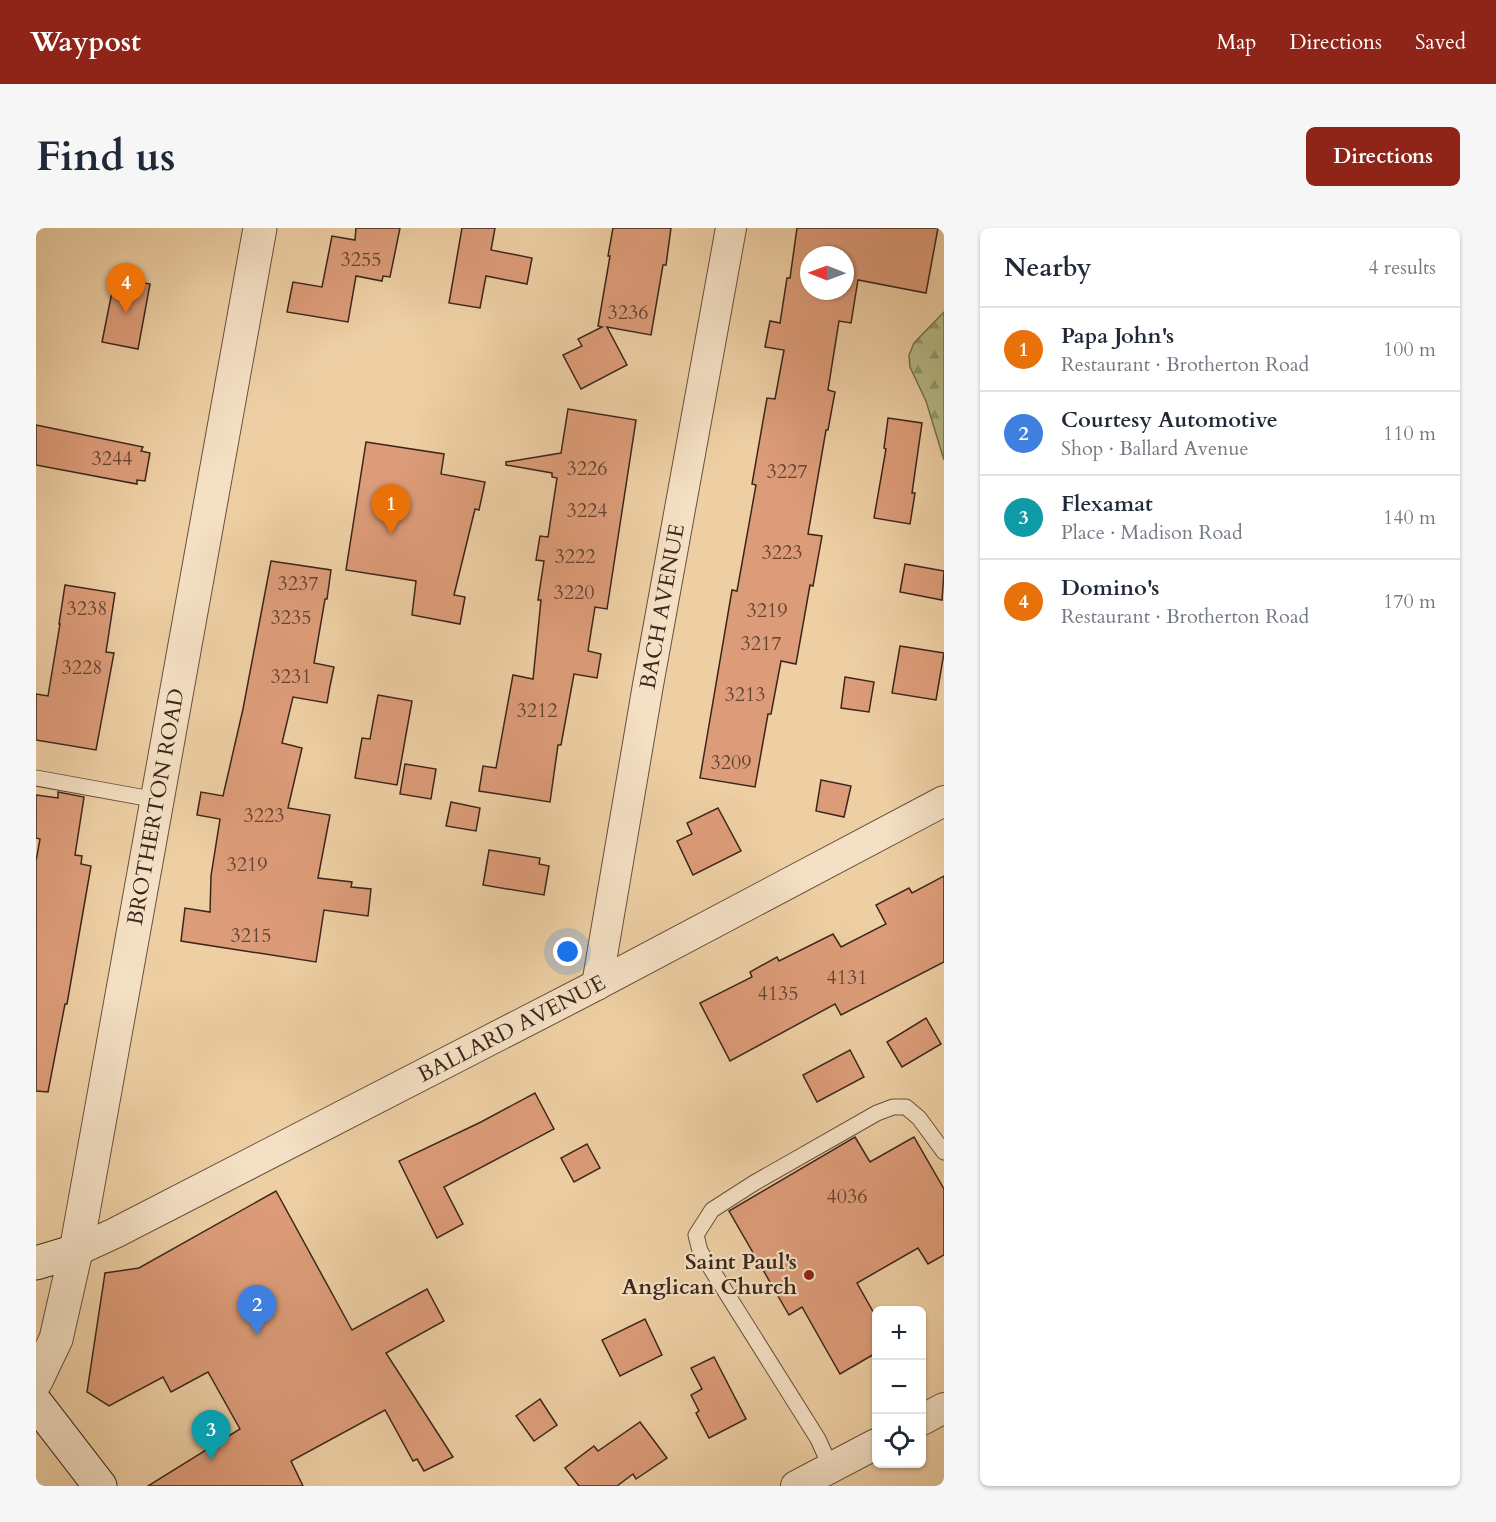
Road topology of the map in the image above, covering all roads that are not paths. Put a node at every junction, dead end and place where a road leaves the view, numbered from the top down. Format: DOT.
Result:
graph roads {
  1 [pos="260,228"];
  2 [pos="731,228"];
  3 [pos="36,778"];
  4 [pos="157,800"];
  5 [pos="944,801"];
  6 [pos="597,985"];
  7 [pos="944,1152"];
  8 [pos="76,1251"];
  9 [pos="36,1263"];
  10 [pos="36,1381"];
  11 [pos="36,1403"];
  12 [pos="944,1408"];
  13 [pos="926,1417"];
  14 [pos="872,1446"];
  15 [pos="831,1468"];
  16 [pos="99,1486"];
  17 [pos="796,1486"];
  1 -- 4 [label="street, BROTHERTON ROAD"];
  2 -- 6 [label="street, BACH AVENUE"];
  3 -- 4 [label="lane"];
  4 -- 8 [label="street, BROTHERTON ROAD"];
  5 -- 6 [label="street, BALLARD AVENUE"];
  6 -- 8 [label="street, BALLARD AVENUE"];
  7 -- 15 [label="lane"];
  8 -- 9 [label="street"];
  8 -- 10 [label="street, BROTHERTON ROAD"];
  11 -- 16 [label="street"];
  12 -- 13 [label="street"];
  14 -- 15 [label="street"];
  15 -- 17 [label="street"];
}
